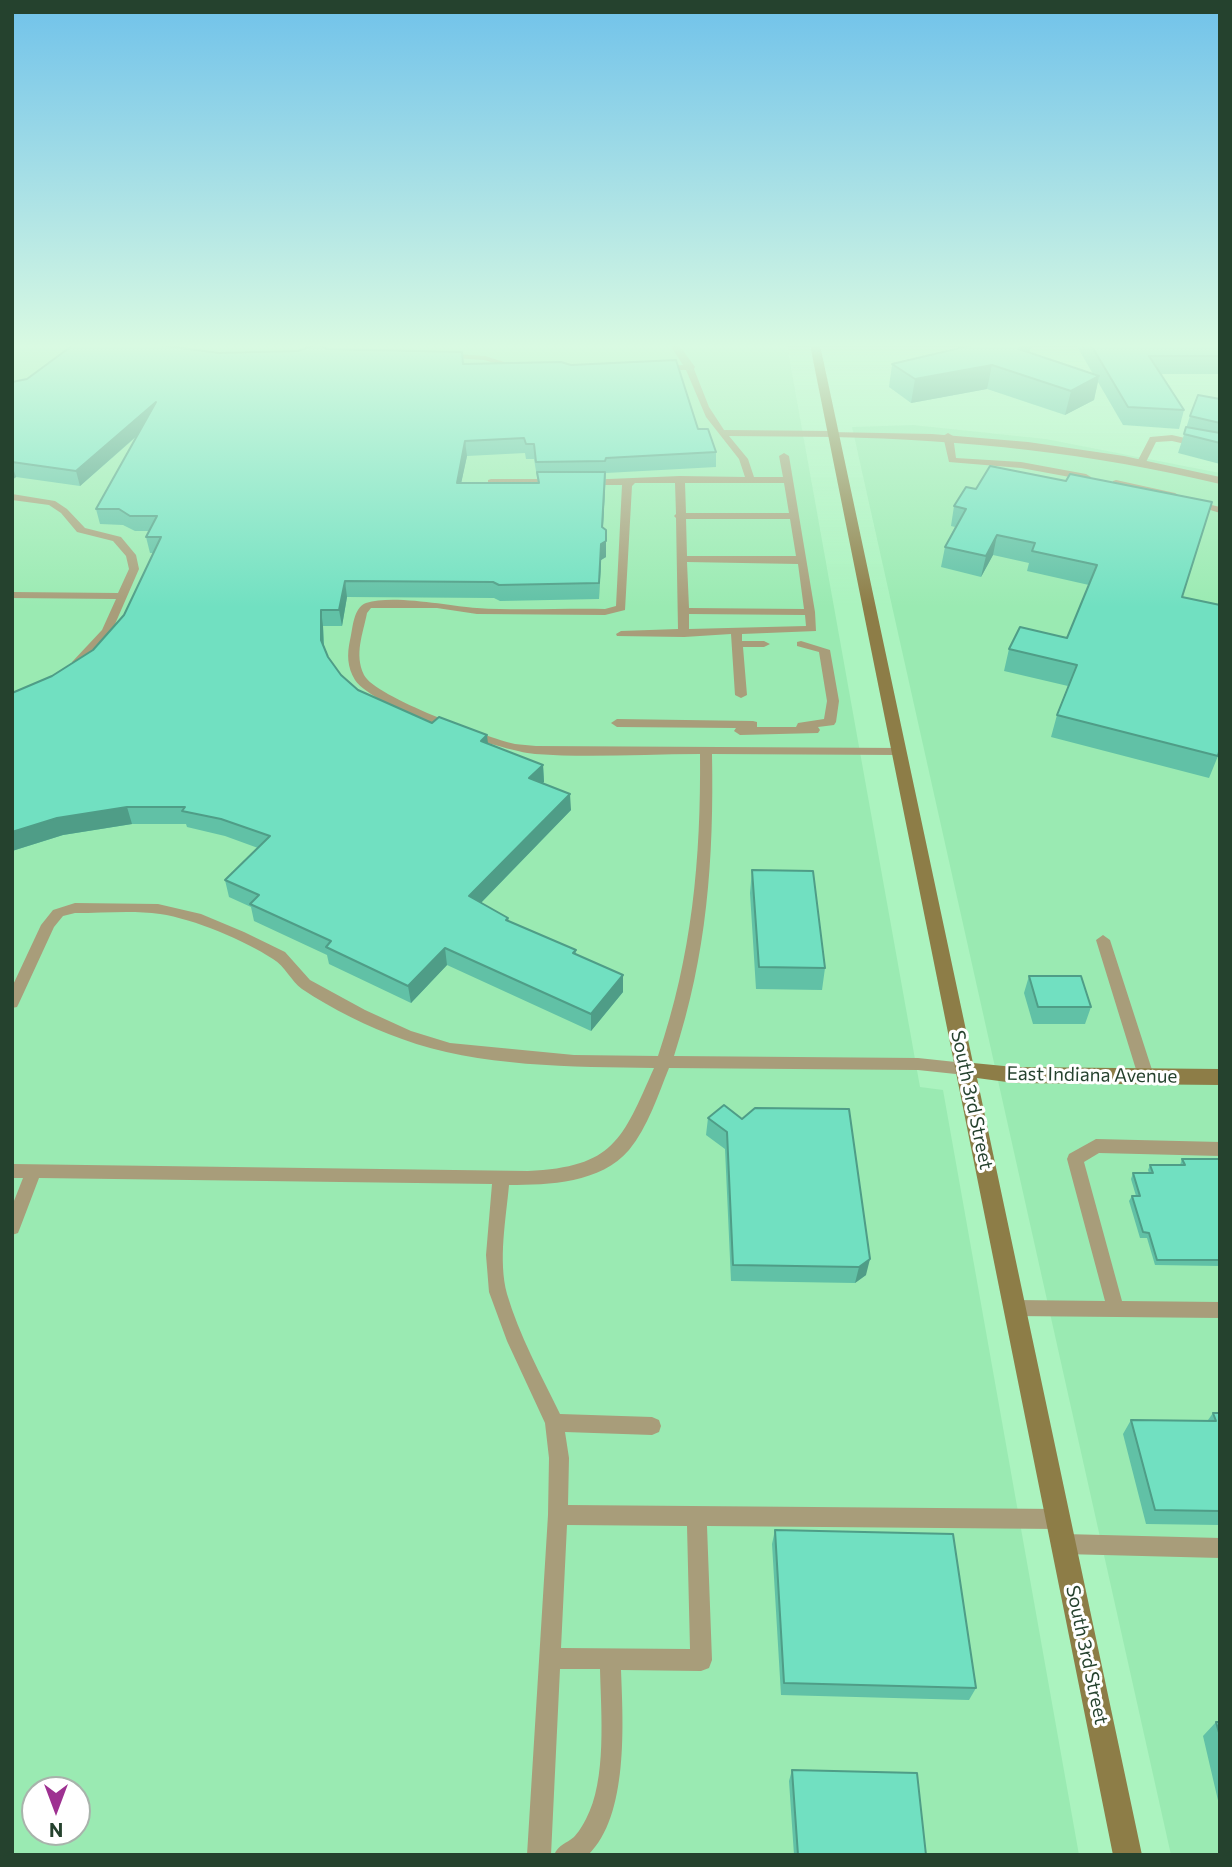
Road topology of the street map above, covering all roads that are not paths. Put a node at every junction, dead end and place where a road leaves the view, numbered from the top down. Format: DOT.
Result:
graph roads {
  1 [pos="723,433"];
  2 [pos="834,434"];
  3 [pos="948,436"];
  4 [pos="1220,449"];
  5 [pos="785,456"];
  6 [pos="1142,462"];
  7 [pos="680,479"];
  8 [pos="750,479"];
  9 [pos="788,480"];
  10 [pos="1220,481"];
  11 [pos="491,482"];
  12 [pos="629,482"];
  13 [pos="12,497"];
  14 [pos="1220,510"];
  15 [pos="679,516"];
  16 [pos="794,516"];
  17 [pos="682,559"];
  18 [pos="802,559"];
  19 [pos="12,595"];
  20 [pos="122,596"];
  21 [pos="684,611"];
  22 [pos="810,612"];
  23 [pos="621,634"];
  24 [pos="684,634"];
  25 [pos="737,638"];
  26 [pos="764,643"];
  27 [pos="801,644"];
  28 [pos="69,669"];
  29 [pos="741,695"];
  30 [pos="618,723"];
  31 [pos="719,724"];
  32 [pos="753,725"];
  33 [pos="802,726"];
  34 [pos="820,726"];
  35 [pos="706,751"];
  36 [pos="899,751"];
  37 [pos="1103,940"];
  38 [pos="12,1003"];
  39 [pos="664,1062"];
  40 [pos="965,1069"];
  41 [pos="1146,1076"];
  42 [pos="1220,1077"];
  43 [pos="1220,1149"];
  44 [pos="12,1171"];
  45 [pos="34,1171"];
  46 [pos="501,1178"];
  47 [pos="12,1228"];
  48 [pos="1014,1308"];
  49 [pos="1116,1310"];
  50 [pos="1220,1310"];
  51 [pos="554,1423"];
  52 [pos="652,1426"];
  53 [pos="558,1515"];
  54 [pos="697,1515"];
  55 [pos="1059,1519"];
  56 [pos="1064,1544"];
  57 [pos="1220,1548"];
  58 [pos="549,1658"];
  59 [pos="610,1659"];
  60 [pos="539,1855"];
  61 [pos="566,1855"];
  62 [pos="1128,1855"];
  1 -- 2 [label="lane"];
  1 -- 8 [label="lane"];
  2 -- 3 [label="street"];
  2 -- 36 [label="street, South 3rd Street"];
  3 -- 6 [label="street"];
  3 -- 14 [label="lane"];
  4 -- 6 [label="lane"];
  5 -- 9 [label="lane"];
  6 -- 10 [label="street"];
  7 -- 8 [label="lane"];
  7 -- 12 [label="lane"];
  7 -- 15 [label="lane"];
  8 -- 9 [label="lane"];
  9 -- 16 [label="lane"];
  11 -- 12 [label="lane"];
  12 -- 35 [label="lane"];
  13 -- 20 [label="lane"];
  15 -- 16 [label="lane"];
  15 -- 17 [label="lane"];
  16 -- 18 [label="lane"];
  17 -- 18 [label="lane"];
  17 -- 21 [label="lane"];
  18 -- 22 [label="lane"];
  19 -- 20 [label="lane"];
  20 -- 28 [label="lane"];
  21 -- 22 [label="lane"];
  21 -- 24 [label="lane"];
  22 -- 25 [label="lane"];
  23 -- 24 [label="lane"];
  24 -- 25 [label="lane"];
  25 -- 26 [label="lane"];
  25 -- 29 [label="lane"];
  27 -- 34 [label="lane"];
  30 -- 31 [label="lane"];
  31 -- 32 [label="lane"];
  31 -- 34 [label="lane"];
  33 -- 34 [label="lane"];
  35 -- 36 [label="lane"];
  35 -- 39 [label="lane"];
  36 -- 40 [label="street, South 3rd Street"];
  37 -- 41 [label="lane"];
  38 -- 39 [label="lane"];
  39 -- 40 [label="lane"];
  39 -- 46 [label="lane"];
  40 -- 41 [label="street, East Indiana Avenue"];
  40 -- 48 [label="street, South 3rd Street"];
  41 -- 42 [label="street, East Indiana Avenue"];
  43 -- 49 [label="lane"];
  44 -- 45 [label="lane"];
  45 -- 46 [label="lane"];
  45 -- 47 [label="lane"];
  46 -- 51 [label="lane"];
  48 -- 49 [label="lane"];
  48 -- 55 [label="street, South 3rd Street"];
  49 -- 50 [label="lane"];
  51 -- 52 [label="lane"];
  51 -- 53 [label="lane"];
  53 -- 54 [label="lane"];
  53 -- 58 [label="lane"];
  54 -- 55 [label="lane"];
  54 -- 59 [label="lane"];
  55 -- 56 [label="street, South 3rd Street"];
  56 -- 57 [label="lane"];
  56 -- 62 [label="street, South 3rd Street"];
  58 -- 59 [label="lane"];
  58 -- 60 [label="lane"];
  59 -- 61 [label="lane"];
}
